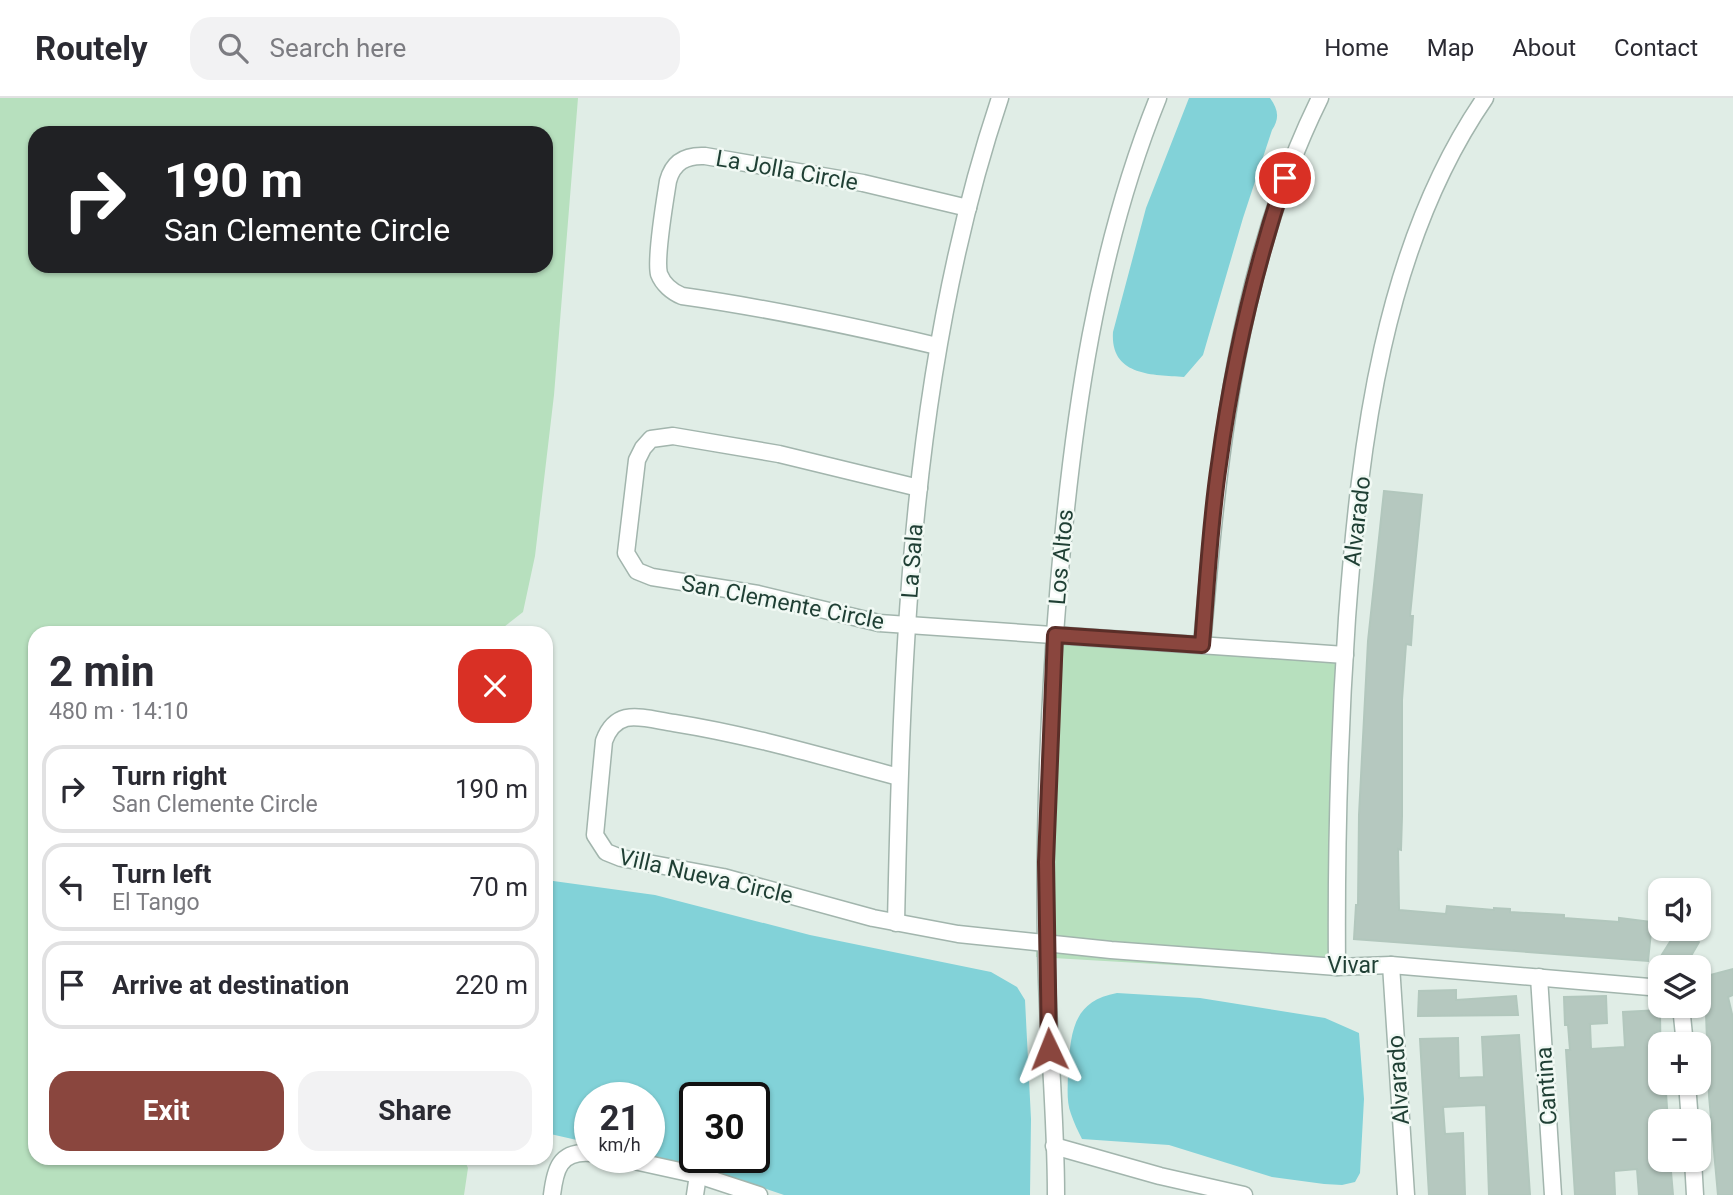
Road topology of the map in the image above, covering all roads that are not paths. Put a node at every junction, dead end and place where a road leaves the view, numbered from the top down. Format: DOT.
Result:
graph roads {
  1 [pos="1000,98"];
  2 [pos="1158,98"];
  3 [pos="1320,98"];
  4 [pos="1485,98"];
  5 [pos="968,208"];
  6 [pos="937,346"];
  7 [pos="919,488"];
  8 [pos="908,625"];
  9 [pos="1055,635"];
  10 [pos="1202,645"];
  11 [pos="1345,655"];
  12 [pos="899,777"];
  13 [pos="896,923"];
  14 [pos="1046,944"];
  15 [pos="1391,965"];
  16 [pos="1337,967"];
  17 [pos="1539,977"];
  18 [pos="1648,987"];
  19 [pos="1054,1146"];
  20 [pos="574,1154"];
  21 [pos="665,1168"];
  22 [pos="1694,1172"];
  23 [pos="698,1175"];
  24 [pos="552,1195"];
  25 [pos="695,1195"];
  26 [pos="758,1195"];
  27 [pos="1056,1195"];
  28 [pos="1244,1195"];
  29 [pos="1406,1195"];
  30 [pos="1553,1195"];
  31 [pos="1695,1195"];
  1 -- 5 [label="street, La Sala"];
  2 -- 9 [label="street, Los Altos"];
  3 -- 10 [label="street"];
  4 -- 11 [label="street, Alvarado"];
  5 -- 6 [label="street, La Sala"];
  5 -- 6 [label="street, La Jolla Circle"];
  6 -- 7 [label="street, La Sala"];
  7 -- 8 [label="street, La Sala"];
  7 -- 8 [label="street, San Clemente Circle"];
  8 -- 9 [label="street, San Clemente Circle"];
  8 -- 12 [label="street, La Sala"];
  9 -- 10 [label="street, San Clemente Circle"];
  9 -- 14 [label="street, Los Altos"];
  10 -- 11 [label="street, San Clemente Circle"];
  11 -- 16 [label="street, Alvarado"];
  12 -- 13 [label="street, La Sala"];
  12 -- 13 [label="street, Villa Nueva Circle"];
  13 -- 14 [label="street"];
  14 -- 16 [label="street, Vivar"];
  14 -- 19 [label="street, Los Altos"];
  15 -- 16 [label="street, Vivar"];
  15 -- 17 [label="street, Vivar"];
  15 -- 29 [label="street, Alvarado"];
  17 -- 18 [label="street, Vivar"];
  17 -- 30 [label="street, Cantina"];
  19 -- 27 [label="street, Los Altos"];
  19 -- 28 [label="street"];
  20 -- 24 [label="street"];
  21 -- 23 [label="street"];
  22 -- 31 [label="street"];
  23 -- 25 [label="street"];
  23 -- 26 [label="street"];
}
